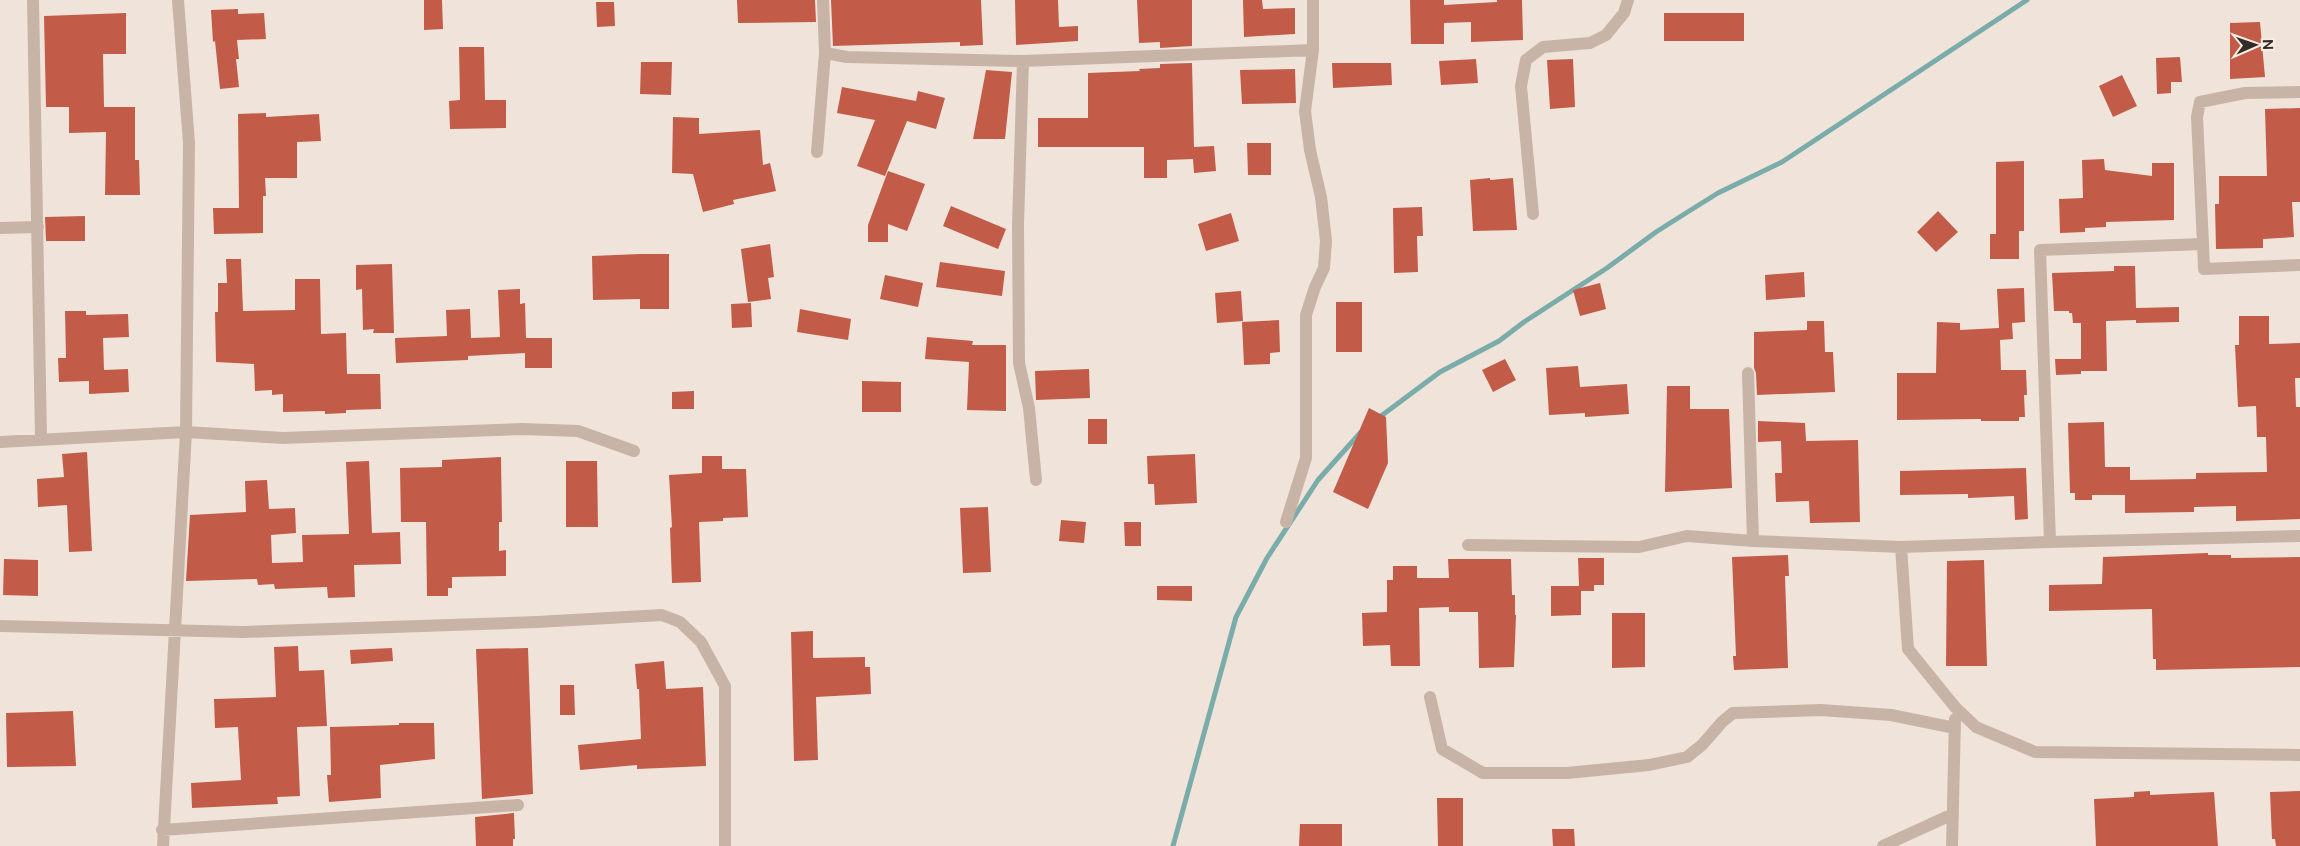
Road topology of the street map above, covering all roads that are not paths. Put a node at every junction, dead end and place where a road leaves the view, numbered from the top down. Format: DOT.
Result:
graph roads {
  1 [pos="33,0"];
  2 [pos="178,0"];
  3 [pos="823,0"];
  4 [pos="1313,0"];
  5 [pos="1628,0"];
  6 [pos="1313,50"];
  7 [pos="824,53"];
  8 [pos="1023,61"];
  9 [pos="2300,92"];
  10 [pos="817,152"];
  11 [pos="1532,214"];
  12 [pos="38,227"];
  13 [pos="0,228"];
  14 [pos="2203,244"];
  15 [pos="2300,265"];
  16 [pos="1748,373"];
  17 [pos="186,432"];
  18 [pos="41,438"];
  19 [pos="0,442"];
  20 [pos="634,451"];
  21 [pos="1036,480"];
  22 [pos="1286,522"];
  23 [pos="2300,536"];
  24 [pos="1753,541"];
  25 [pos="2050,542"];
  26 [pos="1468,545"];
  27 [pos="1901,546"];
  28 [pos="0,626"];
  29 [pos="175,629"];
  30 [pos="1430,697"];
  31 [pos="1955,707"];
  32 [pos="1955,728"];
  33 [pos="2300,755"];
  34 [pos="518,805"];
  35 [pos="1953,814"];
  36 [pos="162,830"];
  37 [pos="163,846"];
  38 [pos="725,846"];
  39 [pos="1883,846"];
  40 [pos="1952,846"];
  1 -- 12 [label="street"];
  2 -- 17 [label="street"];
  3 -- 7 [label="street"];
  4 -- 6 [label="street"];
  5 -- 11 [label="street"];
  6 -- 8 [label="street"];
  6 -- 22 [label="street"];
  7 -- 8 [label="street"];
  7 -- 10 [label="street"];
  8 -- 21 [label="street"];
  9 -- 14 [label="street"];
  12 -- 13 [label="street"];
  12 -- 18 [label="street"];
  14 -- 15 [label="street"];
  14 -- 25 [label="street"];
  16 -- 24 [label="street"];
  17 -- 18 [label="street"];
  17 -- 20 [label="street"];
  17 -- 29 [label="street"];
  18 -- 19 [label="street"];
  23 -- 25 [label="street"];
  24 -- 26 [label="street"];
  24 -- 27 [label="street"];
  25 -- 27 [label="street"];
  27 -- 31 [label="street"];
  28 -- 29 [label="street"];
  29 -- 36 [label="street"];
  29 -- 38 [label="street"];
  30 -- 32 [label="street"];
  31 -- 32 [label="street"];
  31 -- 33 [label="street"];
  32 -- 35 [label="street"];
  34 -- 36 [label="street"];
  35 -- 39 [label="street"];
  35 -- 40 [label="street"];
  36 -- 37 [label="street"];
}
